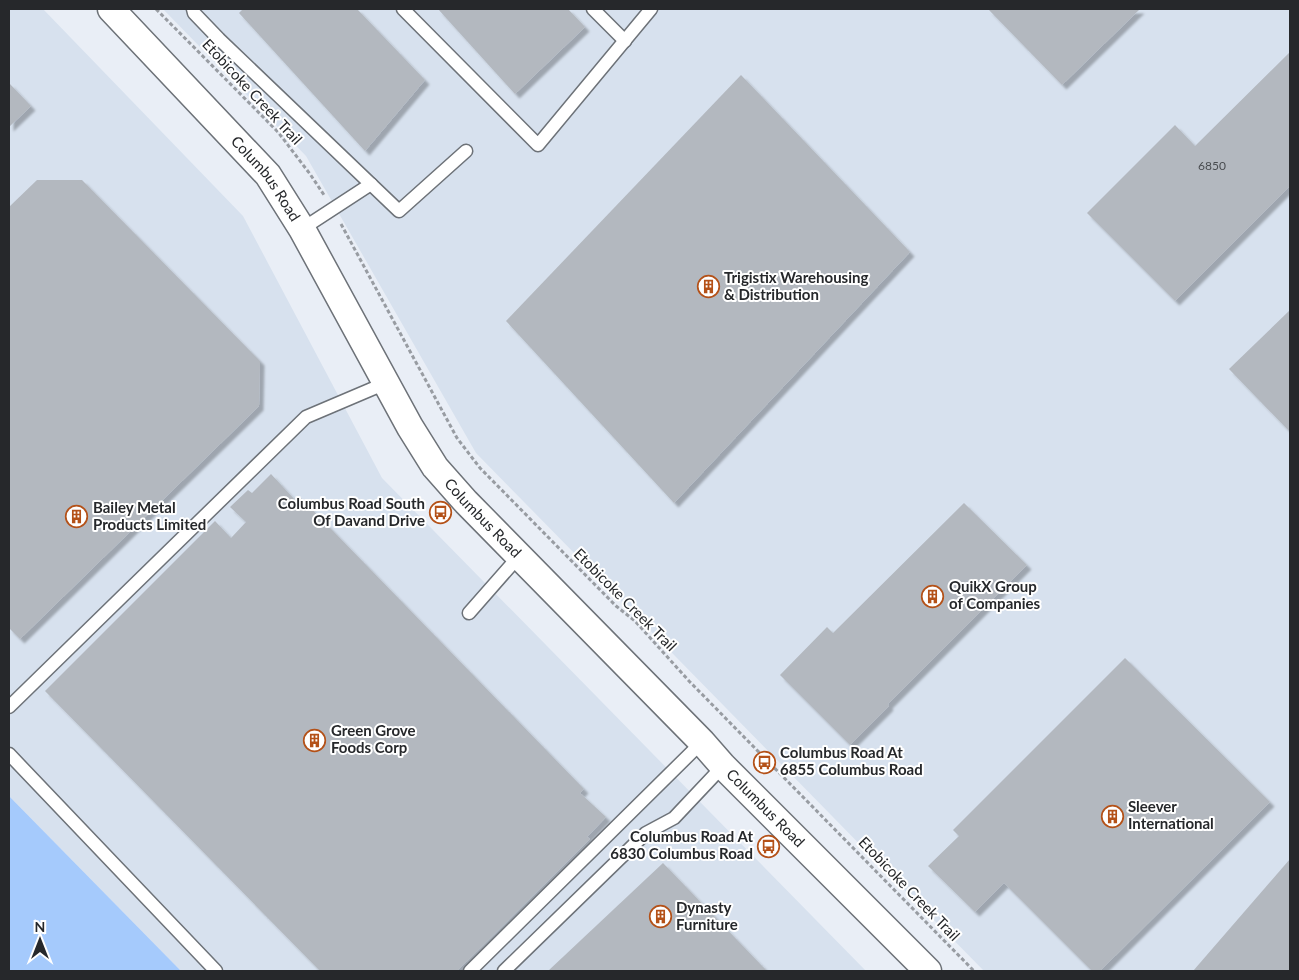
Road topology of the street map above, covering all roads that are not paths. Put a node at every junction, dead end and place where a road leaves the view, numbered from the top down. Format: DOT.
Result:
graph roads {
  1 [pos="111,9"];
  2 [pos="194,9"];
  3 [pos="403,9"];
  4 [pos="594,9"];
  5 [pos="651,9"];
  6 [pos="625,41"];
  7 [pos="466,151"];
  8 [pos="371,184"];
  9 [pos="302,229"];
  10 [pos="386,383"];
  11 [pos="519,556"];
  12 [pos="469,613"];
  13 [pos="9,707"];
  14 [pos="702,742"];
  15 [pos="9,754"];
  16 [pos="723,766"];
  17 [pos="216,971"];
  18 [pos="470,971"];
  19 [pos="504,971"];
  20 [pos="928,971"];
  1 -- 9 [label="street, Columbus Road"];
  2 -- 8 [label="lane"];
  3 -- 6 [label="lane"];
  4 -- 6 [label="lane"];
  5 -- 6 [label="lane"];
  7 -- 8 [label="lane"];
  8 -- 9 [label="lane"];
  9 -- 10 [label="street, Columbus Road"];
  10 -- 11 [label="street, Columbus Road"];
  10 -- 13 [label="lane"];
  11 -- 12 [label="lane"];
  11 -- 14 [label="street, Columbus Road"];
  14 -- 16 [label="street, Columbus Road"];
  14 -- 18 [label="lane"];
  15 -- 17 [label="lane"];
  16 -- 19 [label="lane"];
  16 -- 20 [label="street, Columbus Road"];
}
